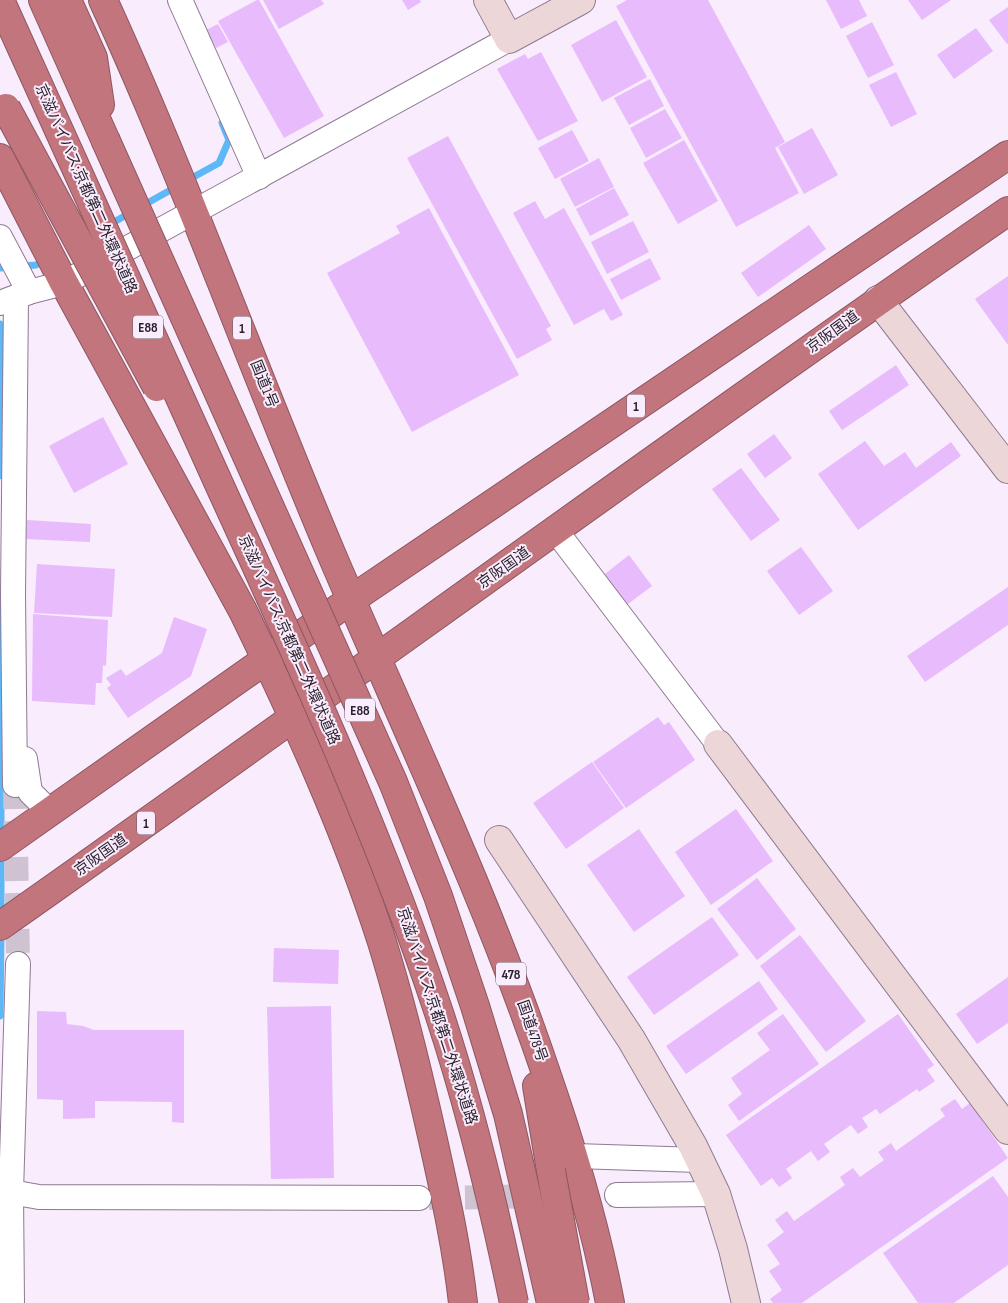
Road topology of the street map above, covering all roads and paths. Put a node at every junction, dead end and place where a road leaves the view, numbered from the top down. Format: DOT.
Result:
graph roads {
  1 [pos="0,0"];
  2 [pos="42,0"];
  3 [pos="67,0"];
  4 [pos="103,0"];
  5 [pos="180,0"];
  6 [pos="488,0"];
  7 [pos="582,0"];
  8 [pos="509,39"];
  9 [pos="0,98"];
  10 [pos="106,139"];
  11 [pos="1008,155"];
  12 [pos="0,158"];
  13 [pos="259,176"];
  14 [pos="195,211"];
  15 [pos="1008,211"];
  16 [pos="2,245"];
  17 [pos="64,283"];
  18 [pos="15,298"];
  19 [pos="878,300"];
  20 [pos="1008,469"];
  21 [pos="556,531"];
  22 [pos="352,599"];
  23 [pos="296,654"];
  24 [pos="378,658"];
  25 [pos="266,659"];
  26 [pos="14,711"];
  27 [pos="292,719"];
  28 [pos="718,744"];
  29 [pos="15,785"];
  30 [pos="50,812"];
  31 [pos="499,840"];
  32 [pos="0,847"];
  33 [pos="0,926"];
  34 [pos="18,964"];
  35 [pos="525,1011"];
  36 [pos="1008,1130"];
  37 [pos="575,1156"];
  38 [pos="699,1160"];
  39 [pos="11,1192"];
  40 [pos="716,1194"];
  41 [pos="325,1196"];
  42 [pos="617,1196"];
  43 [pos="419,1198"];
  44 [pos="448,1210"];
  45 [pos="12,1303"];
  46 [pos="463,1303"];
  47 [pos="474,1303"];
  48 [pos="514,1303"];
  49 [pos="551,1303"];
  50 [pos="575,1303"];
  51 [pos="610,1303"];
  52 [pos="746,1303"];
  1 -- 23 [label="highway, 京滋バイパス;京都第二外環状道路 / E88, bridge"];
  2 -- 10 [label="highway, E88"];
  3 -- 10 [label="highway"];
  4 -- 14 [label="highway, 国道1号 / 1"];
  5 -- 13 [label="street"];
  6 -- 8 [label="street"];
  7 -- 8 [label="street"];
  8 -- 13 [label="street"];
  9 -- 23 [label="highway, bridge"];
  10 -- 49 [label="highway, E88, bridge"];
  11 -- 22 [label="highway, 1"];
  12 -- 17 [label="highway"];
  13 -- 14 [label="street"];
  14 -- 17 [label="street"];
  14 -- 22 [label="highway, 国道1号 / 1"];
  15 -- 19 [label="highway, 京阪国道 / 1"];
  16 -- 18 [label="street"];
  17 -- 18 [label="street"];
  17 -- 25 [label="highway"];
  18 -- 26 [label="street"];
  19 -- 20 [label="street"];
  19 -- 21 [label="highway, 京阪国道 / 1"];
  21 -- 24 [label="highway, 京阪国道 / 1"];
  21 -- 28 [label="street"];
  22 -- 24 [label="highway, 国道1号 / 1"];
  22 -- 25 [label="highway, 1"];
  23 -- 48 [label="highway, 京滋バイパス;京都第二外環状道路 / E88, bridge"];
  24 -- 27 [label="highway, 京阪国道 / 1"];
  24 -- 35 [label="highway, 国道478号 / 478"];
  25 -- 27 [label="highway"];
  25 -- 30 [label="highway, 1"];
  26 -- 29 [label="street"];
  26 -- 30 [label="street"];
  27 -- 33 [label="highway, 京阪国道 / 1"];
  27 -- 44 [label="highway"];
  28 -- 36 [label="street"];
  30 -- 32 [label="highway, 1"];
  31 -- 38 [label="street"];
  34 -- 39 [label="street"];
  35 -- 37 [label="highway, 国道478号 / 478"];
  35 -- 50 [label="highway, bridge"];
  37 -- 38 [label="street"];
  37 -- 51 [label="highway, 国道478号 / 478"];
  38 -- 40 [label="street"];
  39 -- 41 [label="street"];
  39 -- 45 [label="street"];
  40 -- 42 [label="street"];
  40 -- 52 [label="street"];
  41 -- 43 [label="street"];
  41 -- 44 [label="street"];
  44 -- 46 [label="highway"];
  44 -- 47 [label="highway"];
}
